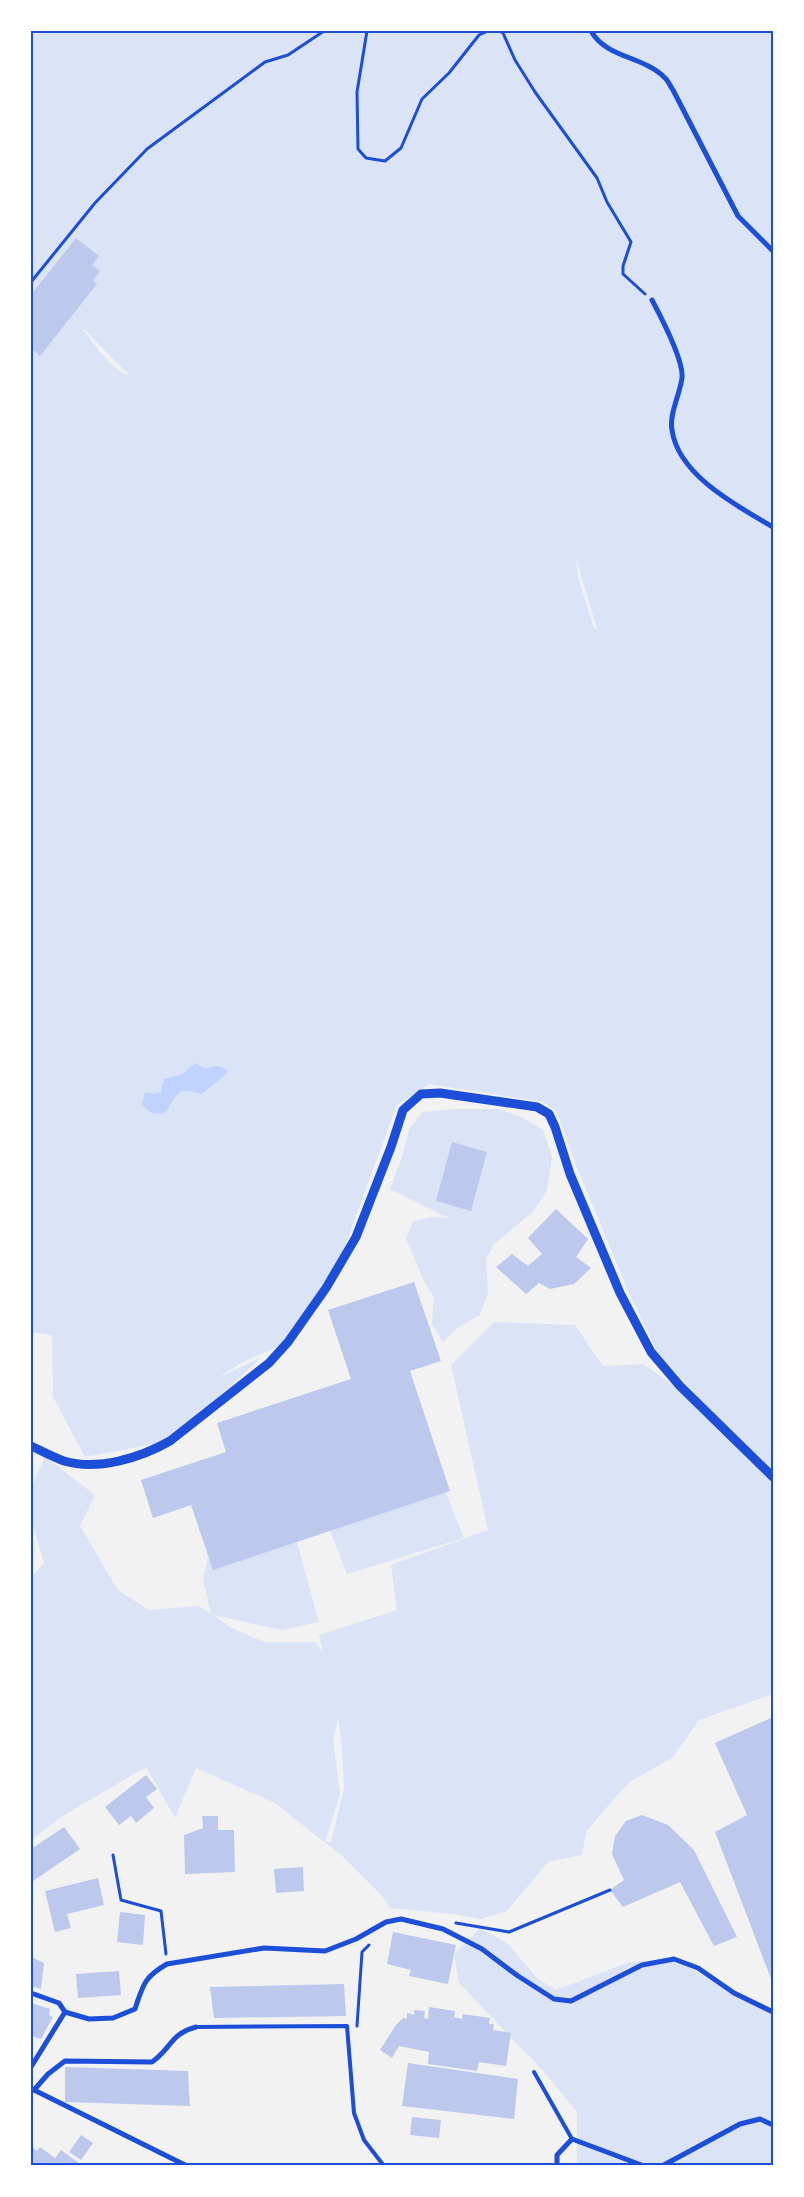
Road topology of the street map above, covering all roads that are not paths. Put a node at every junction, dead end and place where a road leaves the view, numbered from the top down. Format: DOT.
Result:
graph roads {
  1 [pos="591,31"];
  2 [pos="773,251"];
  3 [pos="652,300"];
  4 [pos="773,527"];
  5 [pos="31,1446"];
  6 [pos="773,1477"];
  7 [pos="31,1993"];
  8 [pos="65,2012"];
  9 [pos="773,2012"];
  10 [pos="196,2027"];
  11 [pos="31,2067"];
  12 [pos="534,2072"];
  13 [pos="32,2090"];
  14 [pos="773,2125"];
  15 [pos="572,2139"];
  16 [pos="187,2166"];
  17 [pos="384,2166"];
  18 [pos="557,2166"];
  19 [pos="644,2166"];
  20 [pos="662,2166"];
  1 -- 2 [label="street"];
  3 -- 4 [label="street"];
  5 -- 6 [label="street"];
  7 -- 8 [label="street"];
  8 -- 9 [label="street"];
  8 -- 11 [label="street"];
  10 -- 13 [label="street"];
  10 -- 17 [label="lane"];
  12 -- 15 [label="lane"];
  13 -- 16 [label="street"];
  14 -- 20 [label="street"];
  15 -- 18 [label="street"];
  15 -- 19 [label="street"];
}
